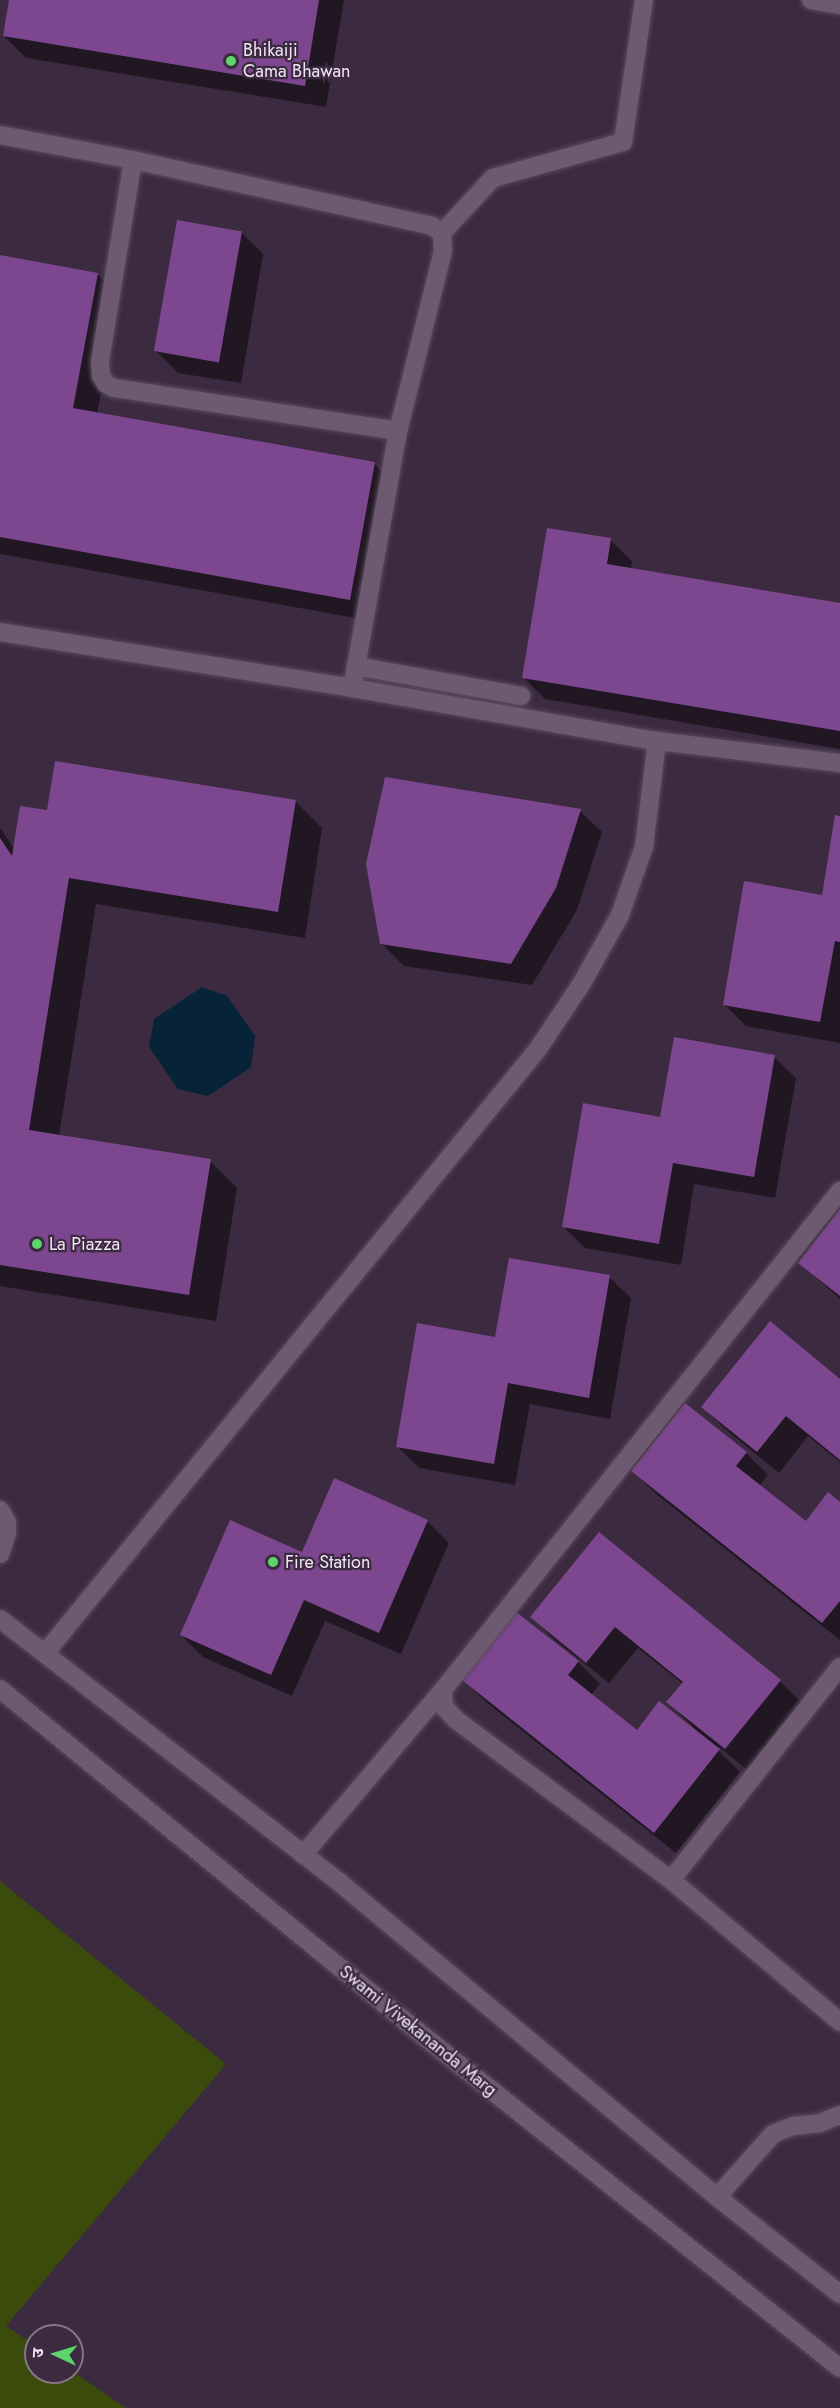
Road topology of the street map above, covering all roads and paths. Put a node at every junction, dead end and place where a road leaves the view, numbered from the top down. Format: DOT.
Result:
graph roads {
  1 [pos="644,0"];
  2 [pos="811,0"];
  3 [pos="840,5"];
  4 [pos="0,135"];
  5 [pos="133,160"];
  6 [pos="442,234"];
  7 [pos="398,431"];
  8 [pos="0,632"];
  9 [pos="356,666"];
  10 [pos="352,688"];
  11 [pos="521,696"];
  12 [pos="657,741"];
  13 [pos="840,764"];
  14 [pos="840,1191"];
  15 [pos="0,1510"];
  16 [pos="0,1554"];
  17 [pos="0,1619"];
  18 [pos="46,1652"];
  19 [pos="840,1667"];
  20 [pos="0,1689"];
  21 [pos="443,1690"];
  22 [pos="303,1855"];
  23 [pos="671,1880"];
  24 [pos="840,2022"];
  25 [pos="840,2115"];
  26 [pos="717,2198"];
  27 [pos="840,2294"];
  28 [pos="840,2368"];
  1 -- 6 [label="street"];
  2 -- 3 [label="street"];
  4 -- 5 [label="street"];
  5 -- 6 [label="street"];
  5 -- 7 [label="street"];
  6 -- 7 [label="street"];
  7 -- 9 [label="street"];
  8 -- 10 [label="street"];
  9 -- 10 [label="street"];
  9 -- 11 [label="street"];
  10 -- 12 [label="street"];
  12 -- 13 [label="street"];
  12 -- 18 [label="street"];
  14 -- 21 [label="street"];
  15 -- 16 [label="street"];
  17 -- 18 [label="street"];
  18 -- 22 [label="street"];
  19 -- 23 [label="street"];
  20 -- 28 [label="street, Swami Vivekananda Marg"];
  21 -- 22 [label="street"];
  21 -- 23 [label="street"];
  22 -- 26 [label="street"];
  23 -- 24 [label="street"];
  25 -- 26 [label="street"];
  26 -- 27 [label="street"];
}
